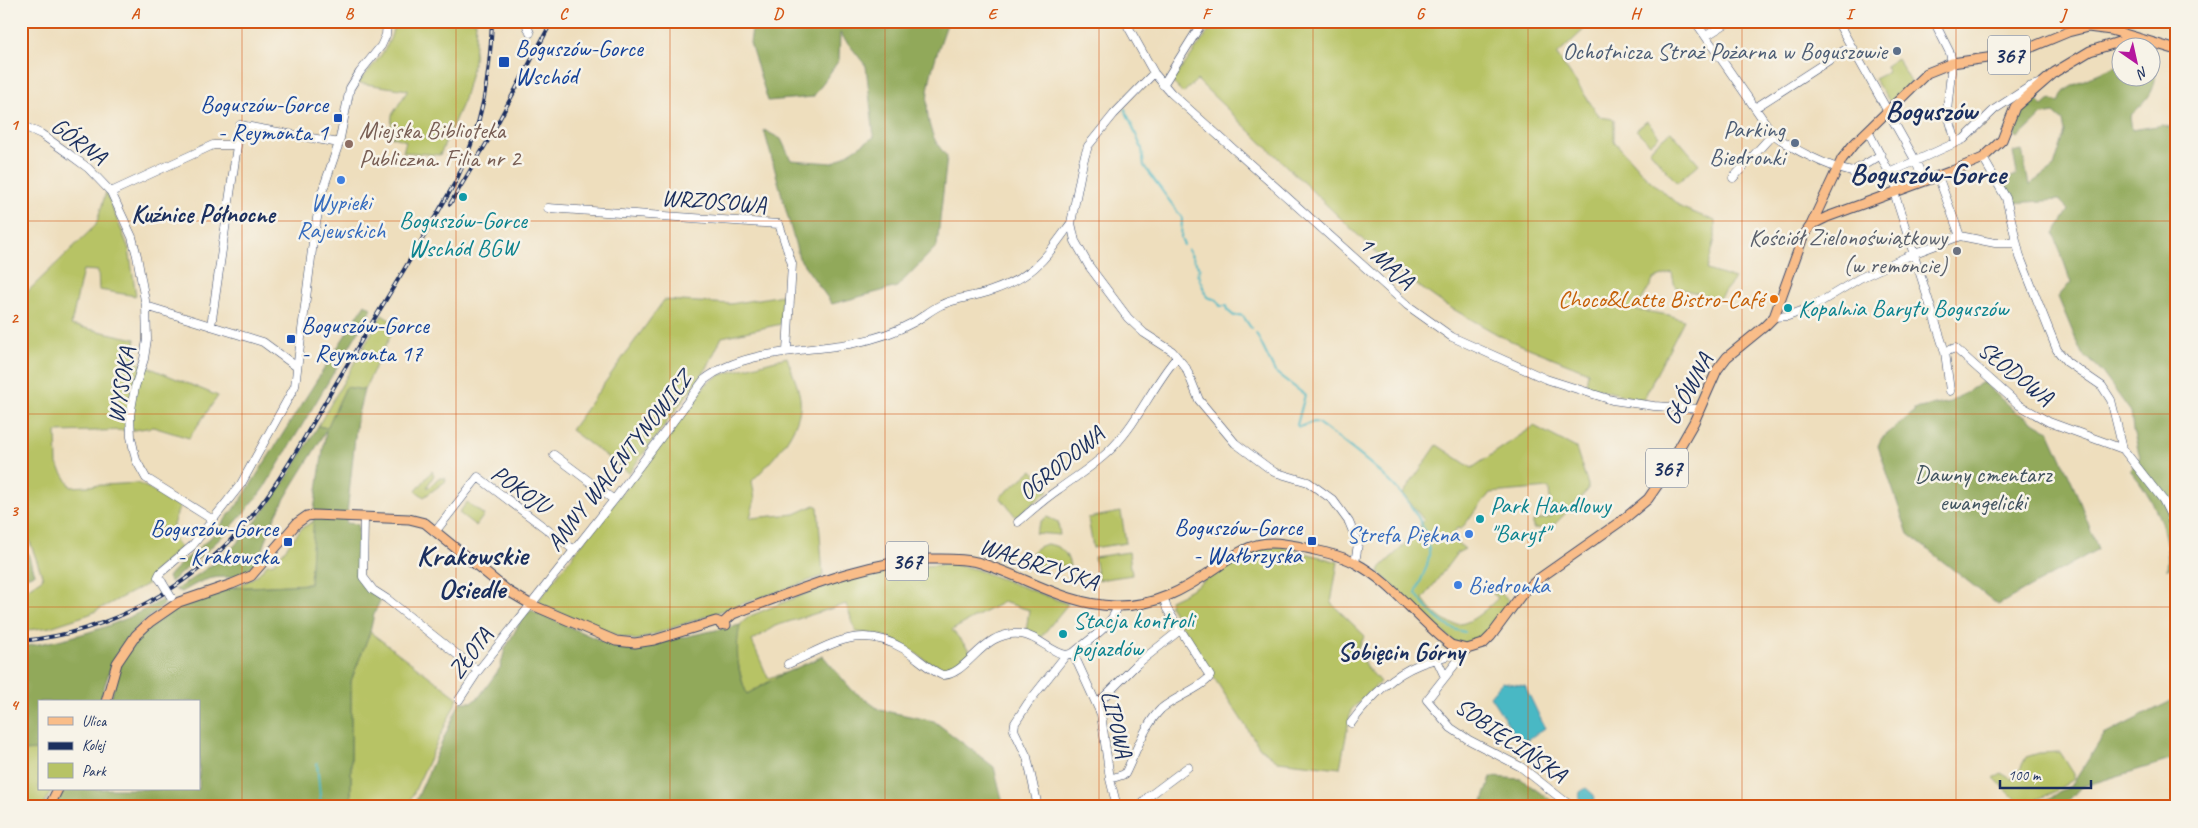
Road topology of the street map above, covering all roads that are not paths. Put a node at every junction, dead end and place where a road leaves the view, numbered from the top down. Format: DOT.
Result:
graph roads {
  1 [pos="387,21"];
  2 [pos="524,21"];
  3 [pos="1125,21"];
  4 [pos="1203,21"];
  5 [pos="1695,21"];
  6 [pos="1730,21"];
  7 [pos="1837,21"];
  8 [pos="1934,21"];
  9 [pos="530,33"];
  10 [pos="1706,36"];
  11 [pos="2138,38"];
  12 [pos="2110,45"];
  13 [pos="2160,45"];
  14 [pos="1851,46"];
  15 [pos="2177,50"];
  16 [pos="1952,63"];
  17 [pos="1154,72"];
  18 [pos="2041,82"];
  19 [pos="1163,85"];
  20 [pos="1755,108"];
  21 [pos="1888,111"];
  22 [pos="21,125"];
  23 [pos="1868,131"];
  24 [pos="1773,134"];
  25 [pos="1956,142"];
  26 [pos="339,143"];
  27 [pos="236,145"];
  28 [pos="1881,155"];
  29 [pos="1983,158"];
  30 [pos="1915,160"];
  31 [pos="1837,169"];
  32 [pos="1891,172"];
  33 [pos="1938,176"];
  34 [pos="1733,178"];
  35 [pos="1924,180"];
  36 [pos="1896,191"];
  37 [pos="111,192"];
  38 [pos="548,208"];
  39 [pos="1820,215"];
  40 [pos="1071,223"];
  41 [pos="1960,236"];
  42 [pos="1060,238"];
  43 [pos="1075,241"];
  44 [pos="2016,243"];
  45 [pos="1914,253"];
  46 [pos="146,306"];
  47 [pos="1774,317"];
  48 [pos="211,326"];
  49 [pos="787,351"];
  50 [pos="1945,352"];
  51 [pos="1177,357"];
  52 [pos="297,367"];
  53 [pos="1950,392"];
  54 [pos="1700,409"];
  55 [pos="2123,449"];
  56 [pos="554,455"];
  57 [pos="614,500"];
  58 [pos="361,517"];
  59 [pos="213,520"];
  60 [pos="1018,522"];
  61 [pos="435,532"];
  62 [pos="2177,541"];
  63 [pos="574,550"];
  64 [pos="1354,563"];
  65 [pos="1164,599"];
  66 [pos="172,603"];
  67 [pos="530,604"];
  68 [pos="1118,606"];
  69 [pos="1180,630"];
  70 [pos="1467,649"];
  71 [pos="1070,654"];
  72 [pos="1437,660"];
  73 [pos="788,664"];
  74 [pos="478,671"];
  75 [pos="1445,678"];
  76 [pos="107,700"];
  77 [pos="459,700"];
  78 [pos="1097,702"];
  79 [pos="1351,723"];
  80 [pos="1188,766"];
  81 [pos="1110,778"];
  82 [pos="58,790"];
  83 [pos="49,807"];
  84 [pos="1038,807"];
  85 [pos="1117,807"];
  86 [pos="1140,807"];
  87 [pos="1572,807"];
  1 -- 26 [label="street"];
  2 -- 9 [label="street"];
  3 -- 17 [label="street, 1 MAJA"];
  4 -- 19 [label="street"];
  5 -- 10 [label="street"];
  6 -- 10 [label="street"];
  7 -- 14 [label="street"];
  8 -- 16 [label="street"];
  10 -- 20 [label="street"];
  11 -- 16 [label="main road, 367"];
  12 -- 18 [label="main road, 367"];
  13 -- 15 [label="main road, 367"];
  14 -- 20 [label="street"];
  14 -- 21 [label="street"];
  16 -- 21 [label="main road, 367"];
  16 -- 25 [label="street"];
  17 -- 19 [label="street, 1 MAJA"];
  17 -- 40 [label="street"];
  18 -- 25 [label="street"];
  18 -- 29 [label="main road, 367"];
  19 -- 54 [label="street, 1 MAJA"];
  20 -- 24 [label="street"];
  21 -- 23 [label="main road, 367"];
  21 -- 30 [label="street"];
  22 -- 37 [label="street, GÓRNA"];
  23 -- 28 [label="street"];
  23 -- 31 [label="main road, 367"];
  24 -- 31 [label="street"];
  24 -- 34 [label="street"];
  25 -- 30 [label="street"];
  26 -- 27 [label="street"];
  26 -- 52 [label="street"];
  27 -- 37 [label="street"];
  27 -- 48 [label="street"];
  28 -- 31 [label="street"];
  28 -- 32 [label="street"];
  29 -- 33 [label="main road, 367"];
  29 -- 44 [label="street"];
  30 -- 32 [label="street"];
  30 -- 35 [label="street"];
  31 -- 39 [label="main road, 367"];
  32 -- 36 [label="street"];
  33 -- 35 [label="main road, 367"];
  33 -- 41 [label="street"];
  35 -- 36 [label="main road, 367"];
  36 -- 39 [label="main road, GŁÓWNA / 367"];
  36 -- 45 [label="street"];
  37 -- 46 [label="street, WYSOKA"];
  38 -- 49 [label="street, WRZOSOWA"];
  39 -- 47 [label="main road, GŁÓWNA / 367"];
  40 -- 42 [label="street, ANNY WALENTYNOWICZ"];
  40 -- 43 [label="street"];
  41 -- 44 [label="street"];
  41 -- 45 [label="street"];
  42 -- 43 [label="street"];
  42 -- 49 [label="street, ANNY WALENTYNOWICZ"];
  43 -- 51 [label="street"];
  44 -- 55 [label="street"];
  45 -- 47 [label="street"];
  45 -- 50 [label="street"];
  46 -- 48 [label="street"];
  46 -- 59 [label="street, WYSOKA"];
  47 -- 54 [label="main road, GŁÓWNA / 367"];
  48 -- 52 [label="street"];
  49 -- 57 [label="street, ANNY WALENTYNOWICZ"];
  50 -- 53 [label="street"];
  50 -- 55 [label="street, SŁODOWA"];
  51 -- 60 [label="street, OGRODOWA"];
  51 -- 64 [label="street"];
  52 -- 59 [label="street"];
  54 -- 70 [label="main road, GŁÓWNA / 367"];
  55 -- 62 [label="street"];
  56 -- 57 [label="street"];
  57 -- 63 [label="street, ANNY WALENTYNOWICZ"];
  58 -- 61 [label="main road"];
  58 -- 66 [label="main road"];
  58 -- 74 [label="street"];
  59 -- 66 [label="street, bridge"];
  61 -- 63 [label="street, POKOJU"];
  61 -- 67 [label="main road"];
  63 -- 67 [label="street, ANNY WALENTYNOWICZ"];
  64 -- 65 [label="main road, WAŁBRZYSKA / 367"];
  64 -- 70 [label="main road, WAŁBRZYSKA / 367"];
  65 -- 68 [label="main road, WAŁBRZYSKA / 367"];
  65 -- 69 [label="street"];
  66 -- 76 [label="main road"];
  67 -- 68 [label="main road, WAŁBRZYSKA / 367"];
  67 -- 74 [label="street, ZŁOTA"];
  68 -- 71 [label="street"];
  69 -- 78 [label="street"];
  69 -- 81 [label="street"];
  70 -- 72 [label="street"];
  70 -- 75 [label="street, SOBIĘCIŃSKA"];
  71 -- 73 [label="street"];
  71 -- 78 [label="street, LIPOWA"];
  71 -- 84 [label="street"];
  72 -- 75 [label="street"];
  72 -- 79 [label="street"];
  74 -- 77 [label="street, ZŁOTA"];
  75 -- 87 [label="street, SOBIĘCIŃSKA"];
  78 -- 81 [label="street, LIPOWA"];
  80 -- 86 [label="street"];
  81 -- 85 [label="street, LIPOWA"];
  82 -- 83 [label="main road"];
}
